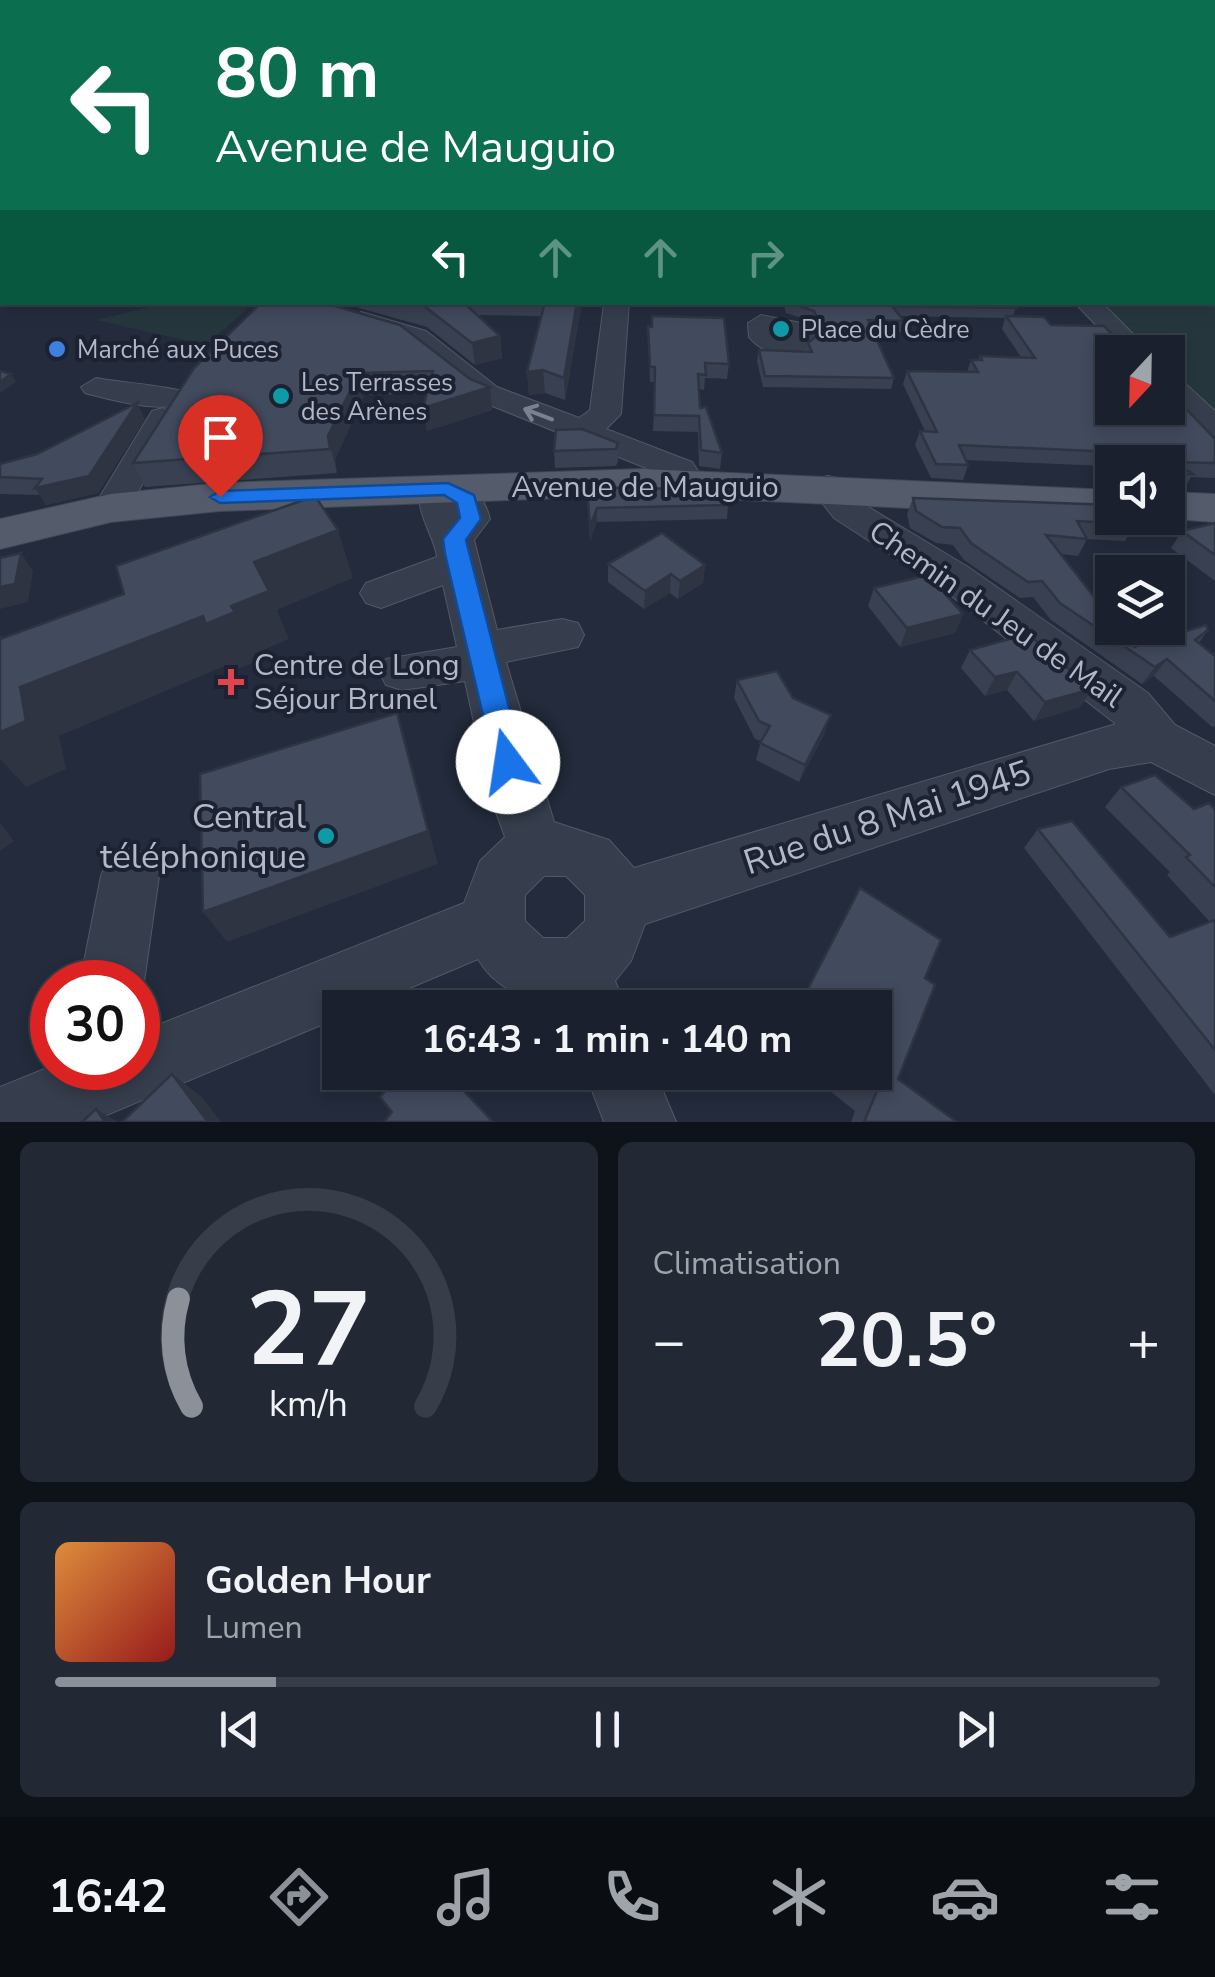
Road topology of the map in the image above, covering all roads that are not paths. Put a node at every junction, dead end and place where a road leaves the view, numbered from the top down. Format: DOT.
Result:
graph roads {
  1 [pos="626,305"];
  2 [pos="1089,305"];
  3 [pos="326,313"];
  4 [pos="1119,335"];
  5 [pos="96,387"];
  6 [pos="1185,399"];
  7 [pos="1215,429"];
  8 [pos="584,431"];
  9 [pos="687,482"];
  10 [pos="828,487"];
  11 [pos="1095,503"];
  12 [pos="1185,507"];
  13 [pos="111,508"];
  14 [pos="1215,508"];
  15 [pos="458,528"];
  16 [pos="0,534"];
  17 [pos="381,593"];
  18 [pos="562,635"];
  19 [pos="482,656"];
  20 [pos="402,672"];
  21 [pos="1157,740"];
  22 [pos="1215,772"];
  23 [pos="538,851"];
  24 [pos="130,876"];
  25 [pos="618,903"];
  26 [pos="495,922"];
  27 [pos="116,960"];
  28 [pos="584,988"];
  29 [pos="160,1052"];
  30 [pos="69,1090"];
  31 [pos="627,1090"];
  32 [pos="4,1122"];
  33 [pos="640,1122"];
  1 -- 8 [label="street"];
  2 -- 4 [label="street"];
  8 -- 3 [label="street, one-way"];
  5 -- 13 [label="street"];
  6 -- 7 [label="street"];
  8 -- 9 [label="street"];
  9 -- 10 [label="main road, Avenue de Mauguio"];
  9 -- 15 [label="main road, Avenue de Mauguio"];
  10 -- 11 [label="main road, Avenue de Mauguio"];
  10 -- 21 [label="street, Chemin du Jeu de Mail"];
  12 -- 14 [label="main road"];
  13 -- 15 [label="main road, Avenue de Mauguio"];
  13 -- 16 [label="main road, Avenue de Mauguio"];
  15 -- 17 [label="street"];
  15 -- 19 [label="street"];
  18 -- 19 [label="street"];
  19 -- 20 [label="street"];
  19 -- 23 [label="street"];
  21 -- 22 [label="street, Chemin du Jeu de Mail"];
  21 -- 25 [label="street, Rue du 8 Mai 1945"];
  23 -- 25 [label="street"];
  23 -- 26 [label="street"];
  24 -- 27 [label="street"];
  25 -- 28 [label="street"];
  26 -- 28 [label="street"];
  26 -- 29 [label="street"];
  30 -- 32 [label="street"];
  31 -- 33 [label="street"];
}
